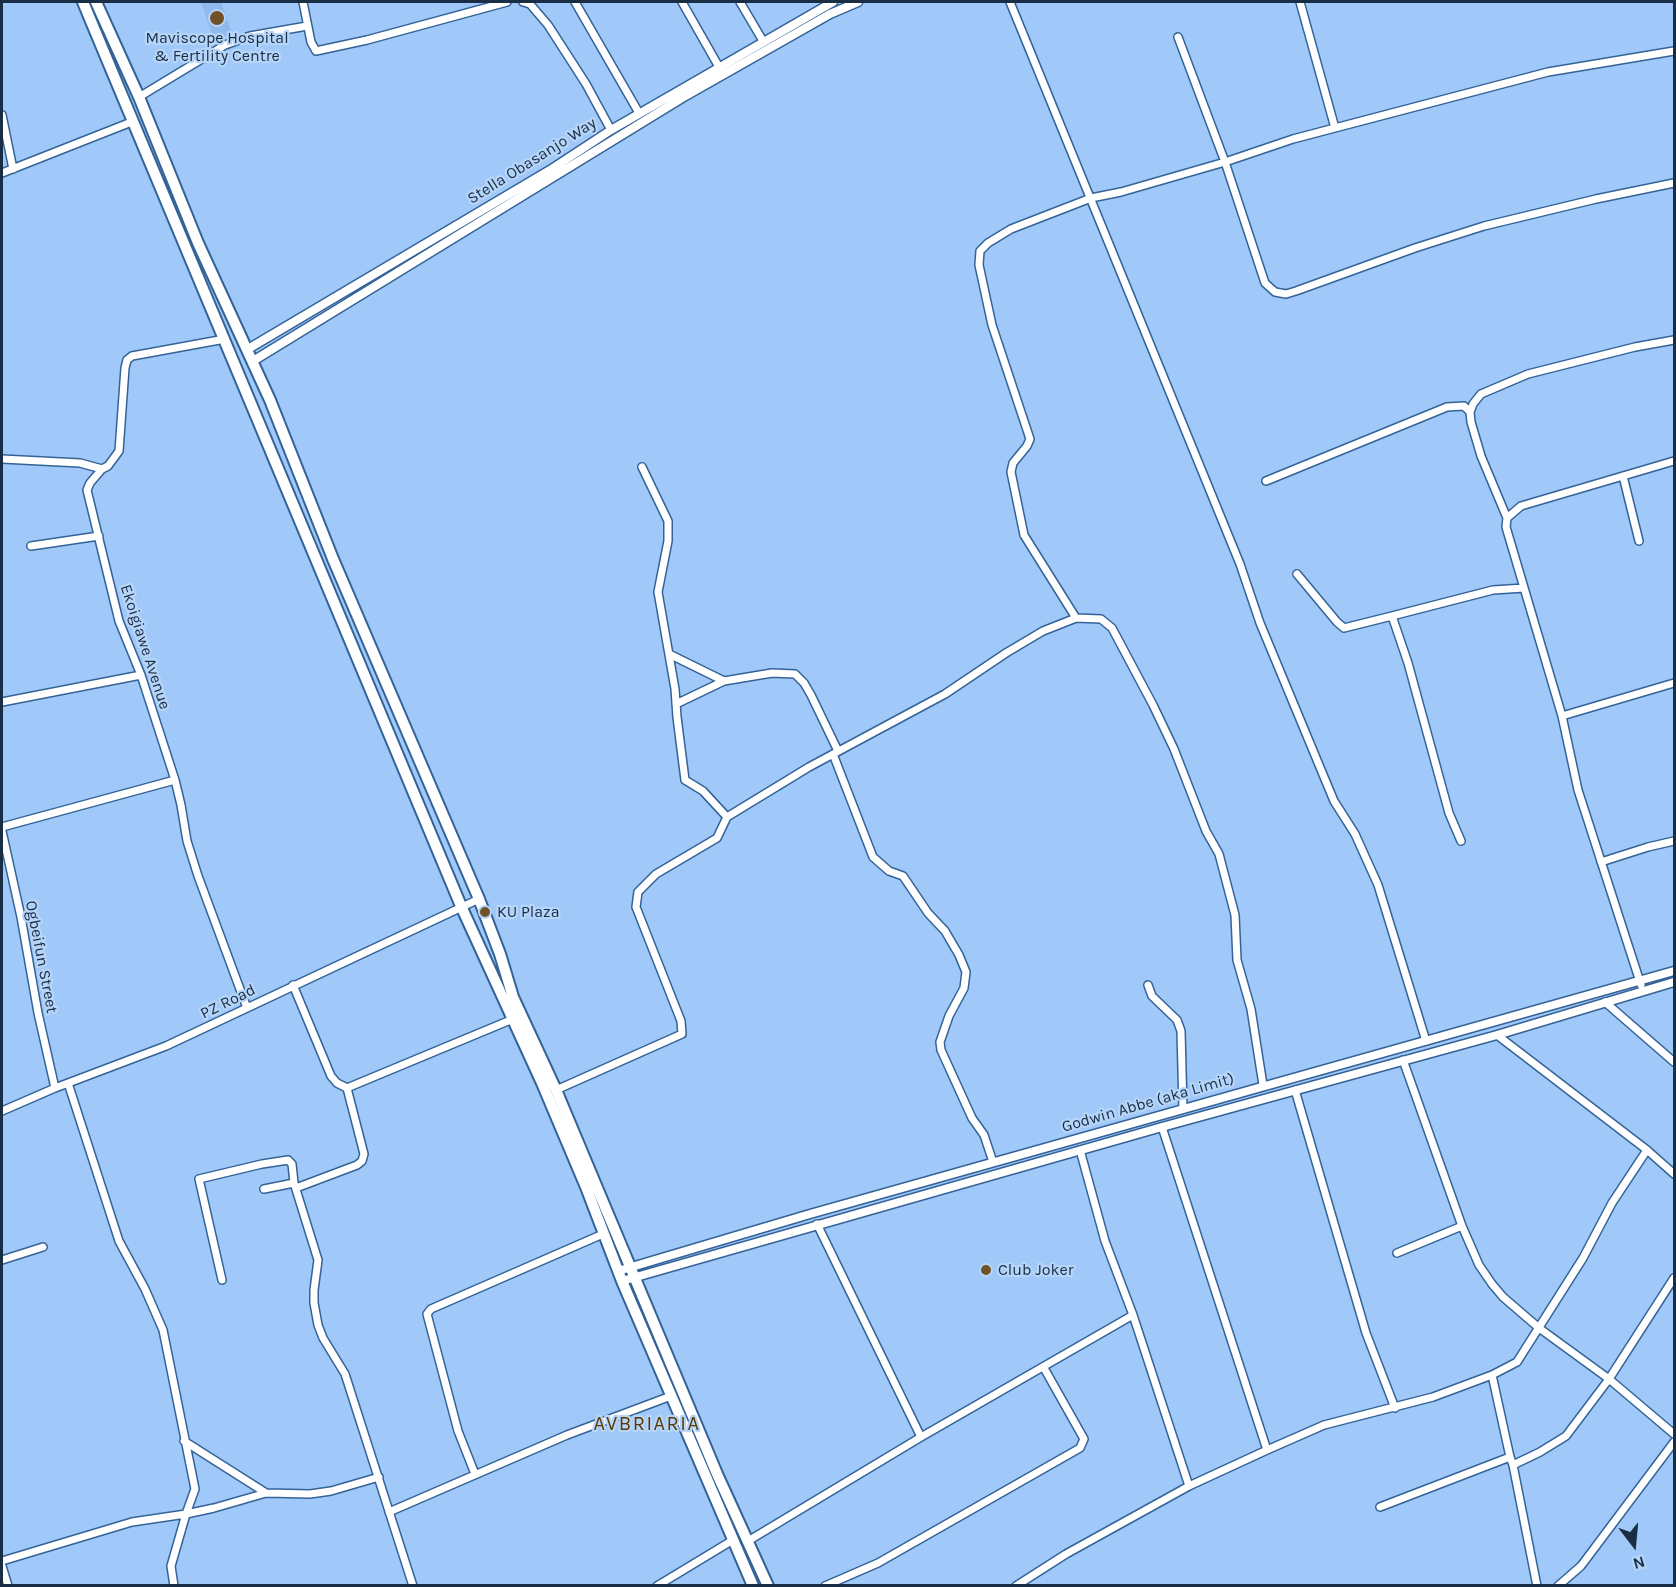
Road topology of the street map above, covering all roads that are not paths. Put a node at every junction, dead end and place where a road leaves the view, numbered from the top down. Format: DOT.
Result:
graph roads {
  1 [pos="83,2"];
  2 [pos="96,2"];
  3 [pos="303,2"];
  4 [pos="507,2"];
  5 [pos="523,2"];
  6 [pos="575,2"];
  7 [pos="682,2"];
  8 [pos="740,2"];
  9 [pos="833,2"];
  10 [pos="858,2"];
  11 [pos="1010,2"];
  12 [pos="1300,2"];
  13 [pos="307,26"];
  14 [pos="1178,37"];
  15 [pos="763,41"];
  16 [pos="1674,51"];
  17 [pos="719,67"];
  18 [pos="139,97"];
  19 [pos="639,113"];
  20 [pos="2,116"];
  21 [pos="134,121"];
  22 [pos="1335,128"];
  23 [pos="611,130"];
  24 [pos="1225,162"];
  25 [pos="13,169"];
  26 [pos="2,173"];
  27 [pos="1674,183"];
  28 [pos="1091,198"];
  29 [pos="225,339"];
  30 [pos="1674,340"];
  31 [pos="248,349"];
  32 [pos="254,361"];
  33 [pos="1470,412"];
  34 [pos="2,459"];
  35 [pos="1674,461"];
  36 [pos="642,467"];
  37 [pos="102,469"];
  38 [pos="1623,476"];
  39 [pos="1266,481"];
  40 [pos="1507,518"];
  41 [pos="99,536"];
  42 [pos="1639,541"];
  43 [pos="31,546"];
  44 [pos="1297,574"];
  45 [pos="1524,588"];
  46 [pos="1392,616"];
  47 [pos="1076,618"];
  48 [pos="669,654"];
  49 [pos="141,675"];
  50 [pos="724,681"];
  51 [pos="1674,683"];
  52 [pos="2,702"];
  53 [pos="676,704"];
  54 [pos="1562,716"];
  55 [pos="835,753"];
  56 [pos="175,780"];
  57 [pos="728,817"];
  58 [pos="2,829"];
  59 [pos="1461,840"];
  60 [pos="1674,841"];
  61 [pos="1601,862"];
  62 [pos="479,899"];
  63 [pos="461,906"];
  64 [pos="1674,971"];
  65 [pos="1640,981"];
  66 [pos="1674,982"];
  67 [pos="293,985"];
  68 [pos="1148,985"];
  69 [pos="1642,990"];
  70 [pos="1605,1002"];
  71 [pos="247,1008"];
  72 [pos="1516,1016"];
  73 [pos="513,1018"];
  74 [pos="1519,1028"];
  75 [pos="1497,1035"];
  76 [pos="1426,1041"];
  77 [pos="1403,1060"];
  78 [pos="1674,1062"];
  79 [pos="68,1083"];
  80 [pos="1263,1086"];
  81 [pos="55,1088"];
  82 [pos="347,1088"];
  83 [pos="556,1090"];
  84 [pos="1295,1090"];
  85 [pos="1183,1109"];
  86 [pos="2,1111"];
  87 [pos="1162,1126"];
  88 [pos="1080,1150"];
  89 [pos="1647,1150"];
  90 [pos="993,1162"];
  91 [pos="1674,1174"];
  92 [pos="295,1186"];
  93 [pos="264,1189"];
  94 [pos="817,1224"];
  95 [pos="1462,1226"];
  96 [pos="603,1234"];
  97 [pos="42,1246"];
  98 [pos="1397,1253"];
  99 [pos="2,1260"];
  100 [pos="630,1266"];
  101 [pos="620,1276"];
  102 [pos="635,1278"];
  103 [pos="1674,1278"];
  104 [pos="222,1280"];
  105 [pos="1133,1315"];
  106 [pos="1539,1328"];
  107 [pos="1044,1368"];
  108 [pos="1492,1375"];
  109 [pos="1609,1379"];
  110 [pos="671,1396"];
  111 [pos="1395,1408"];
  112 [pos="1674,1434"];
  113 [pos="921,1437"];
  114 [pos="184,1441"];
  115 [pos="1674,1442"];
  116 [pos="1267,1450"];
  117 [pos="1510,1456"];
  118 [pos="1513,1465"];
  119 [pos="475,1474"];
  120 [pos="379,1477"];
  121 [pos="1189,1486"];
  122 [pos="266,1493"];
  123 [pos="1380,1507"];
  124 [pos="389,1512"];
  125 [pos="186,1514"];
  126 [pos="733,1540"];
  127 [pos="748,1541"];
  128 [pos="2,1561"];
  129 [pos="2,1566"];
  130 [pos="8,1586"];
  131 [pos="174,1586"];
  132 [pos="413,1586"];
  133 [pos="657,1586"];
  134 [pos="753,1586"];
  135 [pos="768,1586"];
  136 [pos="825,1586"];
  137 [pos="1016,1586"];
  138 [pos="1537,1586"];
  139 [pos="1558,1586"];
  1 -- 21 [label="highway"];
  2 -- 18 [label="highway"];
  3 -- 13 [label="street"];
  4 -- 13 [label="street"];
  5 -- 23 [label="street"];
  6 -- 19 [label="street"];
  7 -- 17 [label="street"];
  8 -- 15 [label="street"];
  9 -- 15 [label="street, Stella Obasanjo Way"];
  10 -- 32 [label="street"];
  11 -- 28 [label="street"];
  12 -- 22 [label="street"];
  13 -- 18 [label="street"];
  14 -- 24 [label="street"];
  15 -- 17 [label="street, Stella Obasanjo Way"];
  16 -- 22 [label="street"];
  17 -- 19 [label="street, Stella Obasanjo Way"];
  18 -- 31 [label="highway"];
  19 -- 23 [label="street, Stella Obasanjo Way"];
  20 -- 25 [label="street"];
  21 -- 25 [label="street"];
  21 -- 29 [label="highway"];
  22 -- 24 [label="street"];
  23 -- 31 [label="street, Stella Obasanjo Way"];
  24 -- 27 [label="street"];
  24 -- 28 [label="street"];
  25 -- 26 [label="street"];
  28 -- 47 [label="street"];
  28 -- 76 [label="street"];
  29 -- 37 [label="street, Ekoigiawe Avenue"];
  29 -- 63 [label="highway"];
  30 -- 33 [label="street"];
  31 -- 32 [label="highway"];
  32 -- 62 [label="highway"];
  33 -- 39 [label="street"];
  33 -- 40 [label="street"];
  34 -- 37 [label="street"];
  35 -- 38 [label="street"];
  36 -- 48 [label="street"];
  37 -- 41 [label="street, Ekoigiawe Avenue"];
  38 -- 40 [label="street"];
  38 -- 42 [label="street"];
  40 -- 45 [label="street"];
  41 -- 43 [label="street"];
  41 -- 49 [label="street, Ekoigiawe Avenue"];
  44 -- 46 [label="street"];
  45 -- 46 [label="street"];
  45 -- 54 [label="street"];
  46 -- 59 [label="street"];
  47 -- 55 [label="street"];
  47 -- 80 [label="street"];
  48 -- 50 [label="street"];
  48 -- 53 [label="street"];
  49 -- 52 [label="street"];
  49 -- 56 [label="street, Ekoigiawe Avenue"];
  50 -- 53 [label="street"];
  50 -- 55 [label="street"];
  51 -- 54 [label="street"];
  53 -- 57 [label="street"];
  54 -- 61 [label="street"];
  55 -- 57 [label="street"];
  55 -- 90 [label="street"];
  56 -- 58 [label="street"];
  56 -- 71 [label="street, Ekoigiawe Avenue"];
  57 -- 83 [label="street"];
  58 -- 81 [label="street, Ogbeifun Street"];
  60 -- 61 [label="street"];
  61 -- 65 [label="street"];
  62 -- 63 [label="street, PZ Road"];
  62 -- 83 [label="highway"];
  63 -- 67 [label="street, PZ Road"];
  63 -- 73 [label="highway"];
  64 -- 65 [label="street, Godwin Abbe (aka Limit)"];
  65 -- 69 [label="street"];
  65 -- 72 [label="street, Godwin Abbe (aka Limit)"];
  66 -- 69 [label="street, Godwin Abbe (aka Limit)"];
  67 -- 71 [label="street, PZ Road"];
  67 -- 82 [label="street"];
  68 -- 85 [label="street"];
  69 -- 70 [label="street, Godwin Abbe (aka Limit)"];
  70 -- 74 [label="street, Godwin Abbe (aka Limit)"];
  70 -- 78 [label="street"];
  71 -- 79 [label="street, PZ Road"];
  72 -- 74 [label="street"];
  72 -- 76 [label="street, Godwin Abbe (aka Limit)"];
  73 -- 82 [label="street"];
  73 -- 96 [label="highway"];
  74 -- 75 [label="street, Godwin Abbe (aka Limit)"];
  75 -- 77 [label="street, Godwin Abbe (aka Limit)"];
  75 -- 89 [label="street"];
  76 -- 80 [label="street, Godwin Abbe (aka Limit)"];
  77 -- 84 [label="street, Godwin Abbe (aka Limit)"];
  77 -- 95 [label="street"];
  79 -- 81 [label="street, PZ Road"];
  79 -- 114 [label="street"];
  80 -- 85 [label="street, Godwin Abbe (aka Limit)"];
  81 -- 86 [label="street, PZ Road"];
  82 -- 92 [label="street"];
  83 -- 100 [label="highway"];
  84 -- 87 [label="street, Godwin Abbe (aka Limit)"];
  84 -- 111 [label="street"];
  85 -- 90 [label="street, Godwin Abbe (aka Limit)"];
  87 -- 88 [label="street, Godwin Abbe (aka Limit)"];
  87 -- 116 [label="street"];
  88 -- 94 [label="street, Godwin Abbe (aka Limit)"];
  88 -- 105 [label="street"];
  89 -- 91 [label="street"];
  89 -- 106 [label="street"];
  90 -- 100 [label="street, Godwin Abbe (aka Limit)"];
  92 -- 93 [label="street"];
  92 -- 104 [label="street"];
  92 -- 120 [label="street"];
  94 -- 102 [label="street, Godwin Abbe (aka Limit)"];
  94 -- 113 [label="street"];
  95 -- 98 [label="street"];
  95 -- 106 [label="street"];
  96 -- 101 [label="highway"];
  96 -- 119 [label="street"];
  97 -- 99 [label="street"];
  100 -- 101 [label="street, Godwin Abbe (aka Limit)"];
  100 -- 102 [label="highway"];
  101 -- 102 [label="street, Godwin Abbe (aka Limit)"];
  101 -- 110 [label="highway"];
  102 -- 127 [label="highway"];
  103 -- 109 [label="street"];
  105 -- 107 [label="street"];
  105 -- 121 [label="street"];
  106 -- 108 [label="street"];
  106 -- 109 [label="street"];
  107 -- 113 [label="street"];
  107 -- 136 [label="street"];
  108 -- 111 [label="street"];
  108 -- 117 [label="street"];
  109 -- 112 [label="street"];
  109 -- 118 [label="street"];
  110 -- 119 [label="street"];
  110 -- 126 [label="highway"];
  111 -- 116 [label="street"];
  113 -- 127 [label="street"];
  114 -- 122 [label="street"];
  114 -- 125 [label="street"];
  115 -- 139 [label="street"];
  116 -- 121 [label="street"];
  117 -- 118 [label="street"];
  117 -- 123 [label="street"];
  118 -- 138 [label="street"];
  119 -- 124 [label="street"];
  120 -- 122 [label="street"];
  120 -- 124 [label="street"];
  121 -- 137 [label="street"];
  122 -- 125 [label="street"];
  124 -- 132 [label="street"];
  125 -- 128 [label="street"];
  125 -- 131 [label="street"];
  126 -- 133 [label="street"];
  126 -- 134 [label="highway"];
  127 -- 135 [label="highway"];
  129 -- 130 [label="street"];
}
